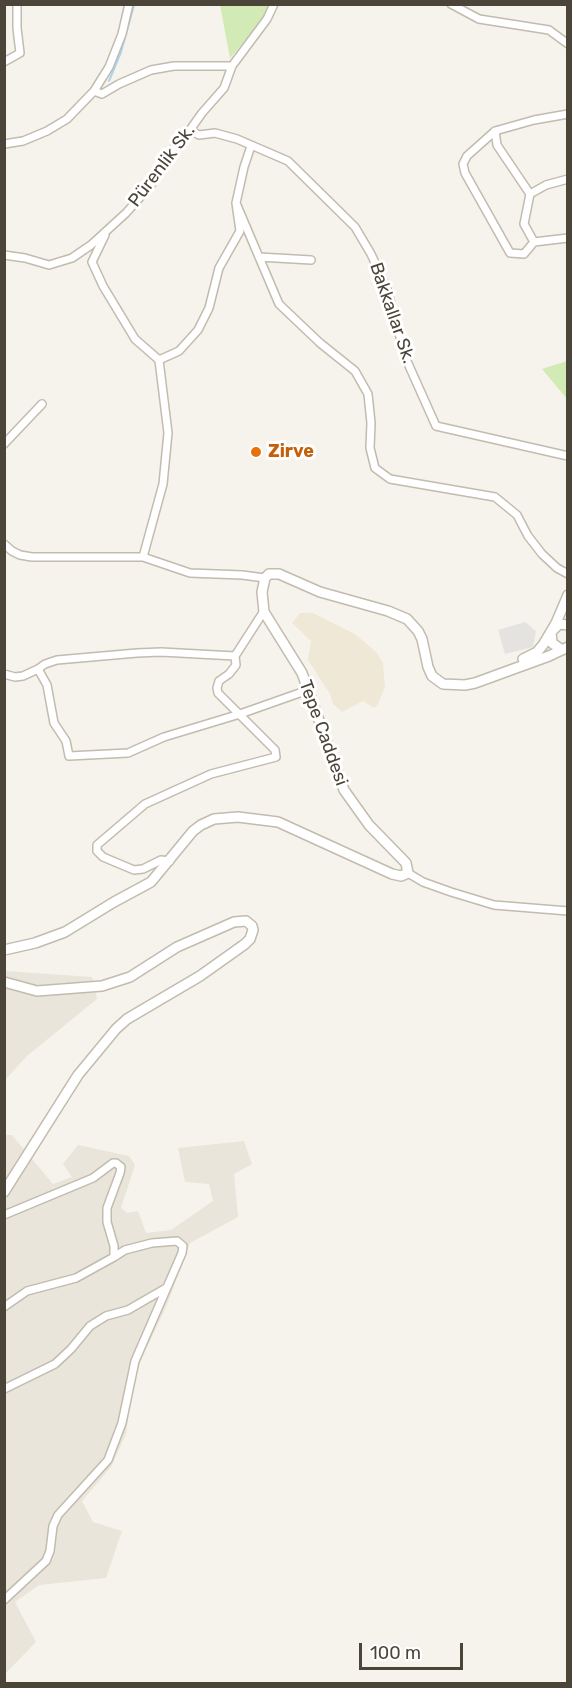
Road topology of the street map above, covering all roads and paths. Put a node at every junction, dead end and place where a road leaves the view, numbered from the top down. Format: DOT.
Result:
graph roads {
  1 [pos="17,4"];
  2 [pos="129,4"];
  3 [pos="274,4"];
  4 [pos="451,4"];
  5 [pos="567,44"];
  6 [pos="4,62"];
  7 [pos="232,66"];
  8 [pos="94,91"];
  9 [pos="567,114"];
  10 [pos="190,130"];
  11 [pos="495,131"];
  12 [pos="4,144"];
  13 [pos="251,146"];
  14 [pos="567,179"];
  15 [pos="530,194"];
  16 [pos="236,203"];
  17 [pos="107,230"];
  18 [pos="567,238"];
  19 [pos="534,242"];
  20 [pos="4,255"];
  21 [pos="259,257"];
  22 [pos="311,260"];
  23 [pos="159,360"];
  24 [pos="42,404"];
  25 [pos="4,444"];
  26 [pos="567,456"];
  27 [pos="4,544"];
  28 [pos="143,556"];
  29 [pos="567,574"];
  30 [pos="266,578"];
  31 [pos="567,595"];
  32 [pos="264,611"];
  33 [pos="567,625"];
  34 [pos="551,632"];
  35 [pos="565,648"];
  36 [pos="235,656"];
  37 [pos="38,669"];
  38 [pos="4,674"];
  39 [pos="456,685"];
  40 [pos="308,690"];
  41 [pos="240,714"];
  42 [pos="170,861"];
  43 [pos="408,873"];
  44 [pos="567,911"];
  45 [pos="4,950"];
  46 [pos="4,982"];
  47 [pos="4,1192"];
  48 [pos="4,1215"];
  49 [pos="114,1257"];
  50 [pos="166,1288"];
  51 [pos="4,1307"];
  52 [pos="4,1389"];
  53 [pos="4,1600"];
  1 -- 6 [label="street"];
  2 -- 8 [label="street"];
  3 -- 7 [label="street, Pürenlik Sk."];
  4 -- 5 [label="street"];
  7 -- 8 [label="street"];
  7 -- 10 [label="street, Pürenlik Sk."];
  8 -- 12 [label="street"];
  9 -- 11 [label="street"];
  10 -- 13 [label="street, Bakkallar Sk."];
  10 -- 17 [label="street, Pürenlik Sk."];
  11 -- 15 [label="street"];
  11 -- 19 [label="street"];
  13 -- 16 [label="street"];
  13 -- 26 [label="street, Bakkallar Sk."];
  14 -- 15 [label="street"];
  15 -- 19 [label="street"];
  16 -- 21 [label="street"];
  16 -- 23 [label="street"];
  17 -- 20 [label="street, Pürenlik Sk."];
  17 -- 23 [label="street"];
  18 -- 19 [label="street"];
  21 -- 22 [label="street"];
  21 -- 29 [label="street"];
  23 -- 28 [label="street"];
  24 -- 25 [label="street"];
  27 -- 28 [label="street"];
  28 -- 30 [label="street"];
  30 -- 32 [label="street"];
  30 -- 39 [label="street"];
  31 -- 34 [label="street"];
  32 -- 36 [label="street"];
  32 -- 40 [label="street, Tepe Caddesi"];
  33 -- 34 [label="street"];
  34 -- 35 [label="street"];
  34 -- 39 [label="street"];
  35 -- 39 [label="street"];
  36 -- 37 [label="street"];
  36 -- 41 [label="street"];
  37 -- 38 [label="street"];
  37 -- 41 [label="street"];
  40 -- 41 [label="street"];
  40 -- 43 [label="street, Tepe Caddesi"];
  41 -- 42 [label="street"];
  42 -- 43 [label="street"];
  42 -- 45 [label="street"];
  43 -- 44 [label="street"];
  46 -- 47 [label="street"];
  48 -- 49 [label="street"];
  49 -- 50 [label="street"];
  49 -- 51 [label="street"];
  50 -- 52 [label="street"];
  50 -- 53 [label="street"];
}
